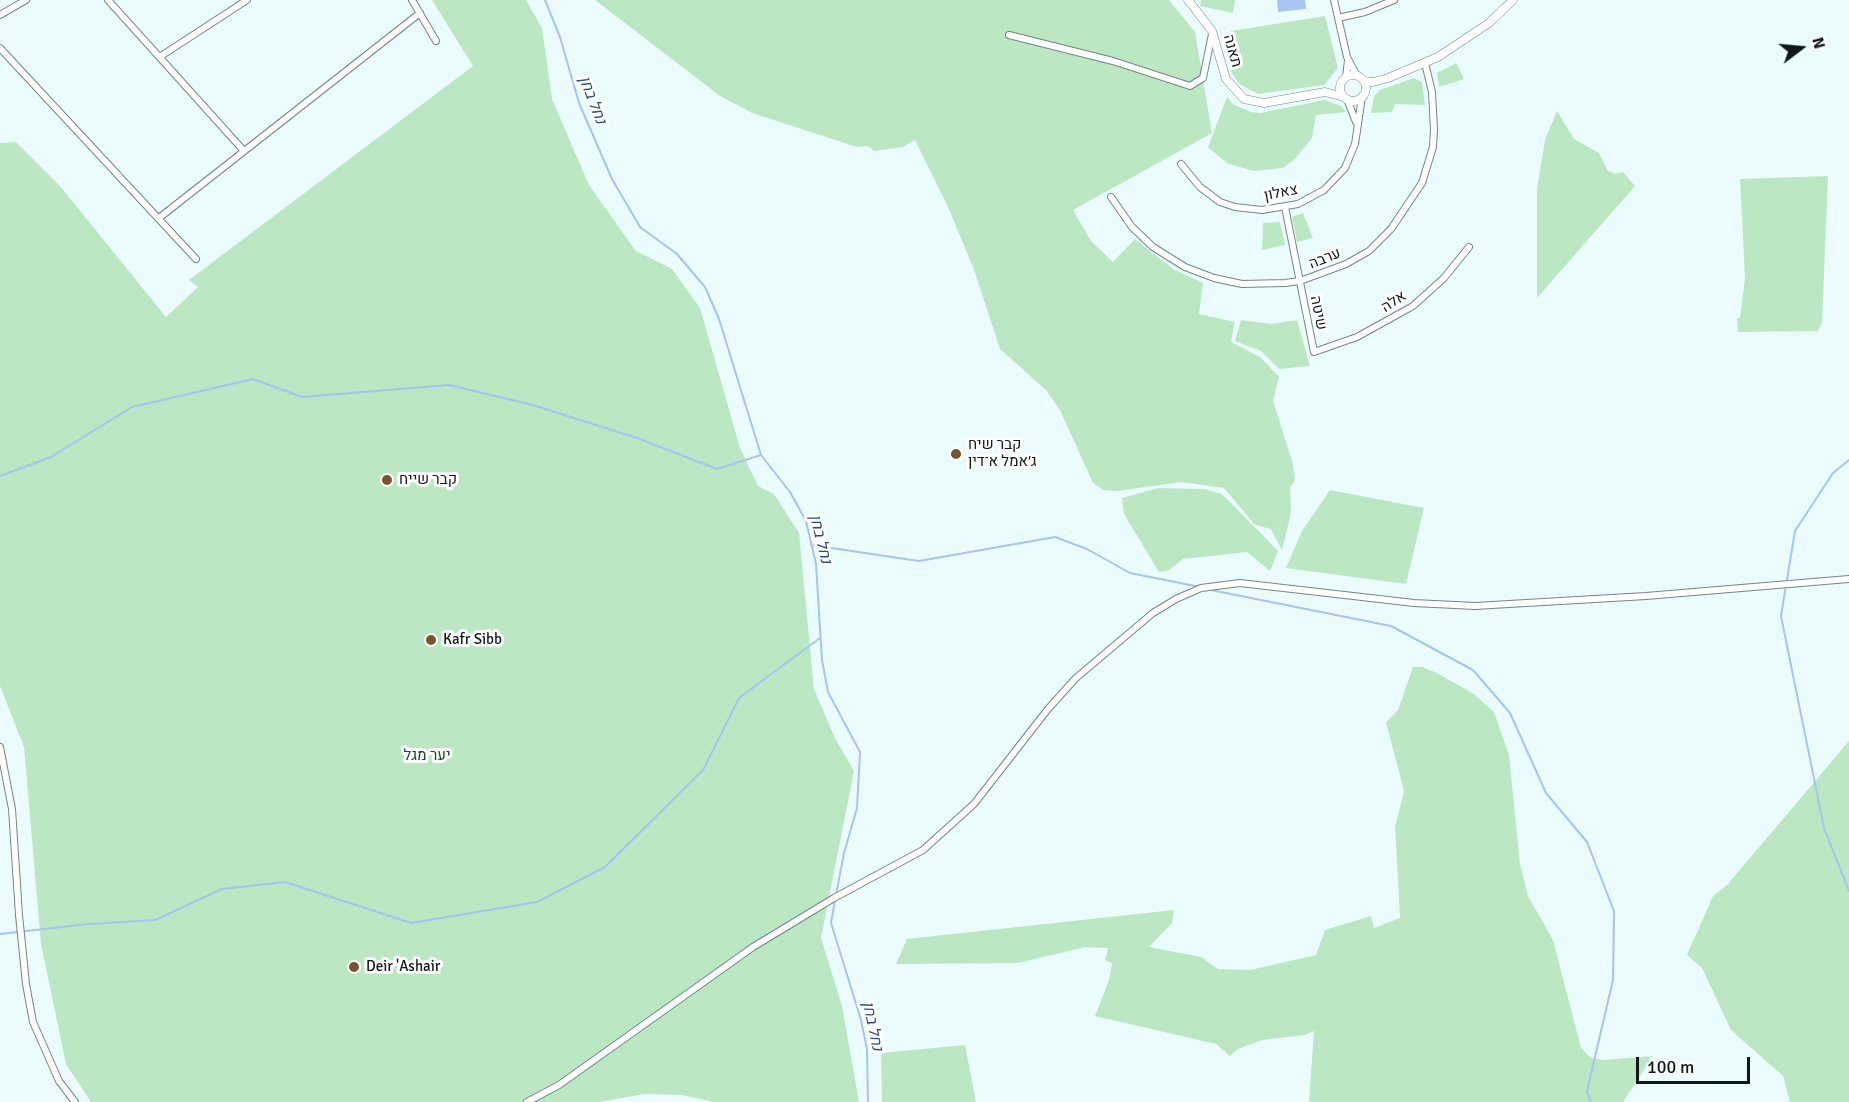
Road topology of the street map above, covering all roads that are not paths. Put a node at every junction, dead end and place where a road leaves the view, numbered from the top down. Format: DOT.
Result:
graph roads {
  1 [pos="26,0"];
  2 [pos="108,0"];
  3 [pos="247,0"];
  4 [pos="412,0"];
  5 [pos="1188,0"];
  6 [pos="1334,0"];
  7 [pos="1395,0"];
  8 [pos="1513,0"];
  9 [pos="420,13"];
  10 [pos="0,15"];
  11 [pos="1338,18"];
  12 [pos="1212,31"];
  13 [pos="1009,35"];
  14 [pos="436,41"];
  15 [pos="0,48"];
  16 [pos="161,56"];
  17 [pos="1347,57"];
  18 [pos="1425,63"];
  19 [pos="1361,78"];
  20 [pos="1344,80"];
  21 [pos="1379,81"];
  22 [pos="1325,92"];
  23 [pos="1364,94"];
  24 [pos="1345,98"];
  25 [pos="1357,126"];
  26 [pos="244,151"];
  27 [pos="1181,164"];
  28 [pos="1111,197"];
  29 [pos="1285,207"];
  30 [pos="159,218"];
  31 [pos="1469,246"];
  32 [pos="196,259"];
  33 [pos="1300,281"];
  34 [pos="1314,352"];
  35 [pos="1849,579"];
  36 [pos="0,747"];
  37 [pos="75,1102"];
  38 [pos="527,1102"];
  1 -- 10 [label="street"];
  2 -- 16 [label="street"];
  3 -- 16 [label="street"];
  4 -- 9 [label="street"];
  5 -- 12 [label="street, תאנה"];
  6 -- 11 [label="street"];
  7 -- 11 [label="street"];
  8 -- 18 [label="street"];
  9 -- 14 [label="street"];
  9 -- 26 [label="street"];
  11 -- 17 [label="street"];
  12 -- 13 [label="street"];
  12 -- 22 [label="street, תאנה"];
  15 -- 30 [label="street"];
  16 -- 26 [label="street"];
  17 -- 19 [label="street"];
  17 -- 20 [label="street"];
  18 -- 21 [label="street"];
  18 -- 33 [label="street, ערבה"];
  19 -- 20 [label="street"];
  19 -- 21 [label="street"];
  19 -- 23 [label="street"];
  20 -- 22 [label="street, תאנה"];
  20 -- 24 [label="street"];
  21 -- 23 [label="street"];
  22 -- 24 [label="street, תאנה"];
  23 -- 24 [label="street"];
  23 -- 25 [label="street, צאלון"];
  24 -- 25 [label="street"];
  25 -- 29 [label="street, צאלון"];
  26 -- 30 [label="street"];
  27 -- 29 [label="street, צאלון"];
  28 -- 33 [label="street, ערבה"];
  29 -- 33 [label="street, שיטה"];
  30 -- 32 [label="street"];
  31 -- 34 [label="street, אלה"];
  33 -- 34 [label="street, שיטה"];
  35 -- 38 [label="street"];
  36 -- 37 [label="street"];
}
